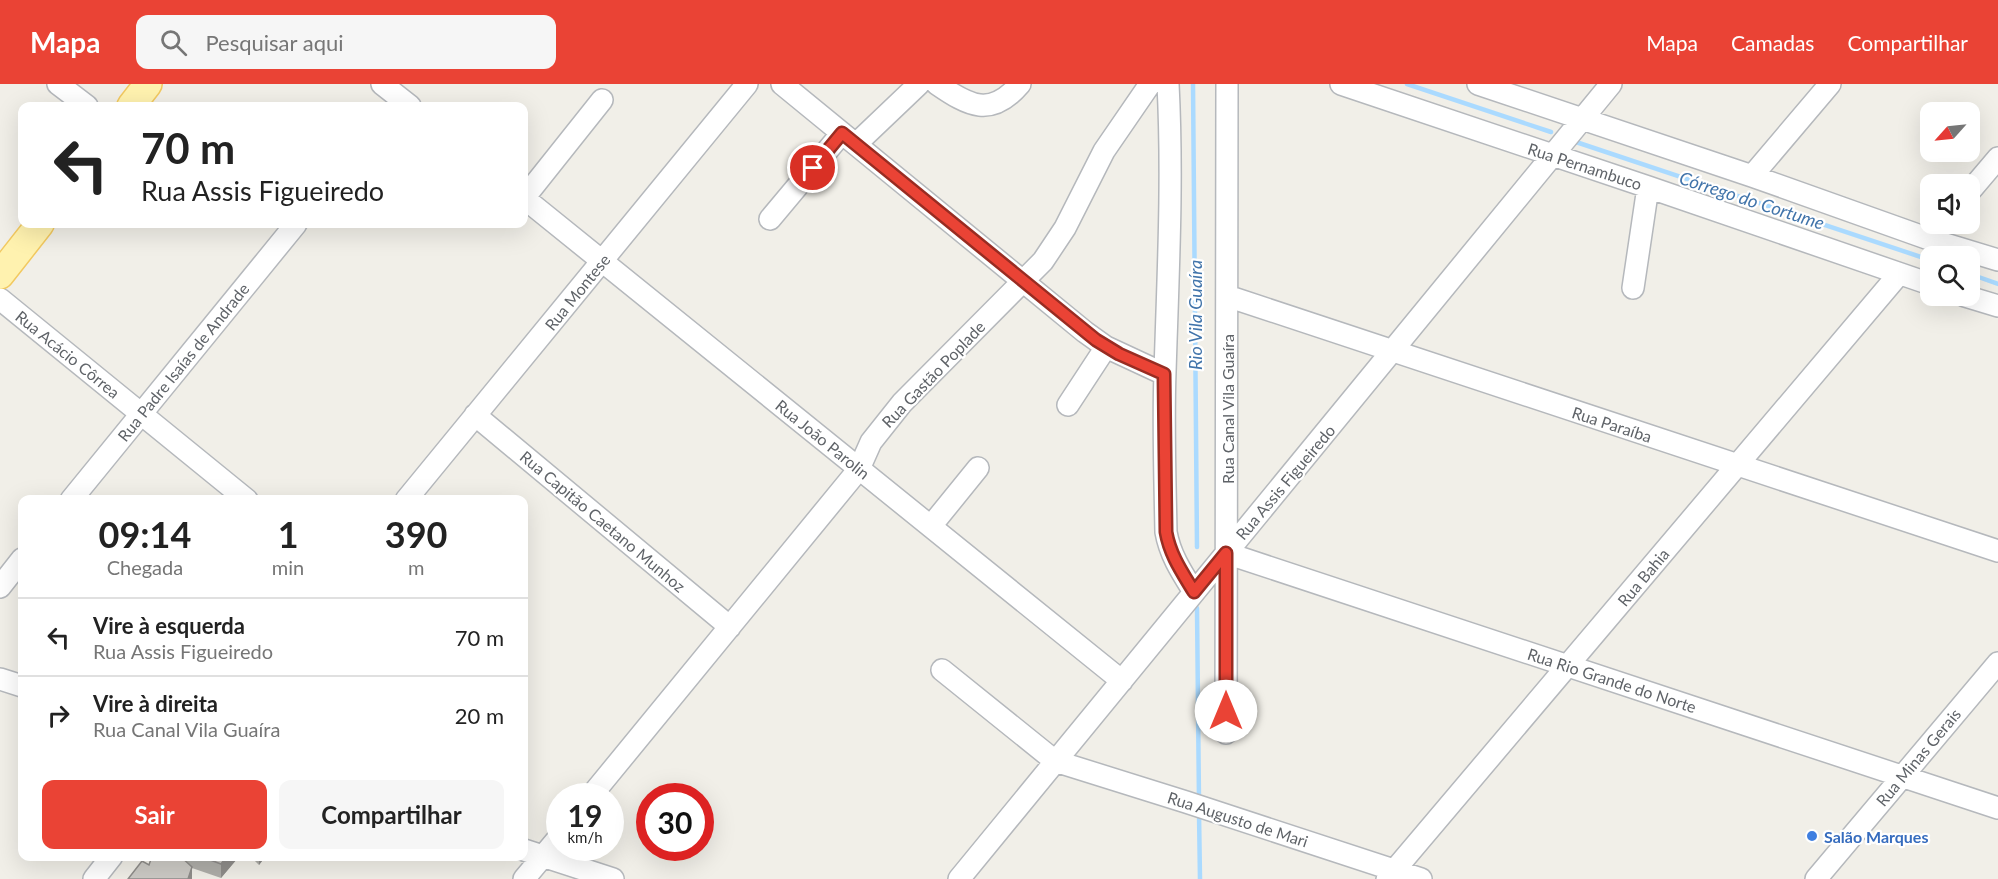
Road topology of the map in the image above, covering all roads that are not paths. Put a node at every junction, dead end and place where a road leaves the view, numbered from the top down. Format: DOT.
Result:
graph roads {
  1 [pos="58,84"];
  2 [pos="148,84"];
  3 [pos="747,84"];
  4 [pos="782,84"];
  5 [pos="919,84"];
  6 [pos="937,84"];
  7 [pos="1020,84"];
  8 [pos="1150,84"];
  9 [pos="1168,84"];
  10 [pos="1227,84"];
  11 [pos="1341,84"];
  12 [pos="1478,84"];
  13 [pos="1611,84"];
  14 [pos="1830,84"];
  15 [pos="602,100"];
  16 [pos="82,102"];
  17 [pos="134,102"];
  18 [pos="1582,119"];
  19 [pos="849,139"];
  20 [pos="1552,155"];
  21 [pos="1998,158"];
  22 [pos="1752,176"];
  23 [pos="1980,179"];
  24 [pos="1648,187"];
  25 [pos="528,193"];
  26 [pos="528,201"];
  27 [pos="770,219"];
  28 [pos="1920,226"];
  29 [pos="37,228"];
  30 [pos="293,228"];
  31 [pos="1942,234"];
  32 [pos="1998,260"];
  33 [pos="602,261"];
  34 [pos="1899,274"];
  35 [pos="0,275"];
  36 [pos="1920,281"];
  37 [pos="1024,282"];
  38 [pos="1633,288"];
  39 [pos="1227,296"];
  40 [pos="0,300"];
  41 [pos="1980,301"];
  42 [pos="1998,306"];
  43 [pos="1106,347"];
  44 [pos="1393,351"];
  45 [pos="1164,374"];
  46 [pos="1068,405"];
  47 [pos="141,414"];
  48 [pos="475,415"];
  49 [pos="1738,465"];
  50 [pos="978,468"];
  51 [pos="860,469"];
  52 [pos="75,495"];
  53 [pos="241,495"];
  54 [pos="410,495"];
  55 [pos="931,526"];
  56 [pos="1998,551"];
  57 [pos="1226,553"];
  58 [pos="18,564"];
  59 [pos="0,587"];
  60 [pos="1194,592"];
  61 [pos="730,627"];
  62 [pos="1998,663"];
  63 [pos="1568,666"];
  64 [pos="942,670"];
  65 [pos="0,679"];
  66 [pos="1122,681"];
  67 [pos="18,685"];
  68 [pos="1226,733"];
  69 [pos="1055,761"];
  70 [pos="1903,776"];
  71 [pos="602,783"];
  72 [pos="1998,807"];
  73 [pos="546,845"];
  74 [pos="533,853"];
  75 [pos="108,861"];
  76 [pos="1390,874"];
  77 [pos="94,879"];
  78 [pos="524,879"];
  79 [pos="613,879"];
  80 [pos="959,879"];
  81 [pos="1421,879"];
  82 [pos="1816,879"];
  1 -- 16 [label="street"];
  2 -- 17 [label="main road"];
  3 -- 33 [label="street, Rua Montese"];
  4 -- 19 [label="street"];
  5 -- 19 [label="street"];
  6 -- 7 [label="street"];
  8 -- 37 [label="street, Rua Gastão Poplade"];
  9 -- 45 [label="street"];
  10 -- 39 [label="street, Rua Canal Vila Guaíra"];
  11 -- 20 [label="street, Rua Pernambuco"];
  12 -- 18 [label="street"];
  13 -- 18 [label="street, Rua Assis Figueiredo"];
  14 -- 22 [label="street"];
  15 -- 25 [label="street"];
  18 -- 20 [label="street, Rua Assis Figueiredo"];
  18 -- 22 [label="street"];
  19 -- 27 [label="street"];
  19 -- 37 [label="street"];
  20 -- 24 [label="street, Rua Pernambuco"];
  20 -- 44 [label="street, Rua Assis Figueiredo"];
  21 -- 23 [label="street"];
  22 -- 28 [label="street"];
  24 -- 34 [label="street, Rua Pernambuco"];
  24 -- 38 [label="street"];
  26 -- 33 [label="street, Rua João Parolin"];
  29 -- 35 [label="main road"];
  30 -- 47 [label="street, Rua Padre Isaías de Andrade"];
  31 -- 32 [label="street"];
  33 -- 48 [label="street, Rua Montese"];
  33 -- 51 [label="street, Rua João Parolin"];
  34 -- 36 [label="street, Rua Pernambuco"];
  34 -- 49 [label="street, Rua Bahia"];
  37 -- 43 [label="street"];
  37 -- 51 [label="street, Rua Gastão Poplade"];
  39 -- 44 [label="street, Rua Paraíba"];
  39 -- 57 [label="street, Rua Canal Vila Guaíra"];
  40 -- 47 [label="street, Rua Acácio Côrrea"];
  41 -- 42 [label="street"];
  43 -- 45 [label="street"];
  43 -- 46 [label="street"];
  44 -- 49 [label="street, Rua Paraíba"];
  44 -- 57 [label="street, Rua Assis Figueiredo"];
  45 -- 60 [label="street"];
  47 -- 52 [label="street, Rua Padre Isaías de Andrade"];
  47 -- 53 [label="street, Rua Acácio Côrrea"];
  48 -- 54 [label="street, Rua Montese"];
  48 -- 61 [label="street, Rua Capitão Caetano Munhoz"];
  49 -- 56 [label="street, Rua Paraíba"];
  49 -- 63 [label="street, Rua Bahia"];
  50 -- 55 [label="street"];
  51 -- 55 [label="street, Rua João Parolin"];
  51 -- 61 [label="street, Rua Gastão Poplade"];
  55 -- 66 [label="street, Rua João Parolin"];
  57 -- 60 [label="street, Rua Assis Figueiredo"];
  57 -- 63 [label="street, Rua Rio Grande do Norte"];
  57 -- 68 [label="street, Rua Canal Vila Guaíra"];
  58 -- 59 [label="street"];
  60 -- 66 [label="street, Rua Assis Figueiredo"];
  61 -- 71 [label="street, Rua Gastão Poplade"];
  62 -- 70 [label="street, Rua Minas Gerais"];
  63 -- 70 [label="street, Rua Rio Grande do Norte"];
  63 -- 76 [label="street, Rua Bahia"];
  64 -- 69 [label="street"];
  65 -- 67 [label="street"];
  66 -- 69 [label="street, Rua Assis Figueiredo"];
  69 -- 76 [label="street, Rua Augusto de Mari"];
  69 -- 80 [label="street, Rua Assis Figueiredo"];
  70 -- 72 [label="street, Rua Rio Grande do Norte"];
  70 -- 82 [label="street, Rua Minas Gerais"];
  73 -- 74 [label="street"];
  74 -- 78 [label="street"];
  74 -- 79 [label="street"];
  75 -- 77 [label="street"];
  76 -- 81 [label="street, Rua Augusto de Mari"];
}
